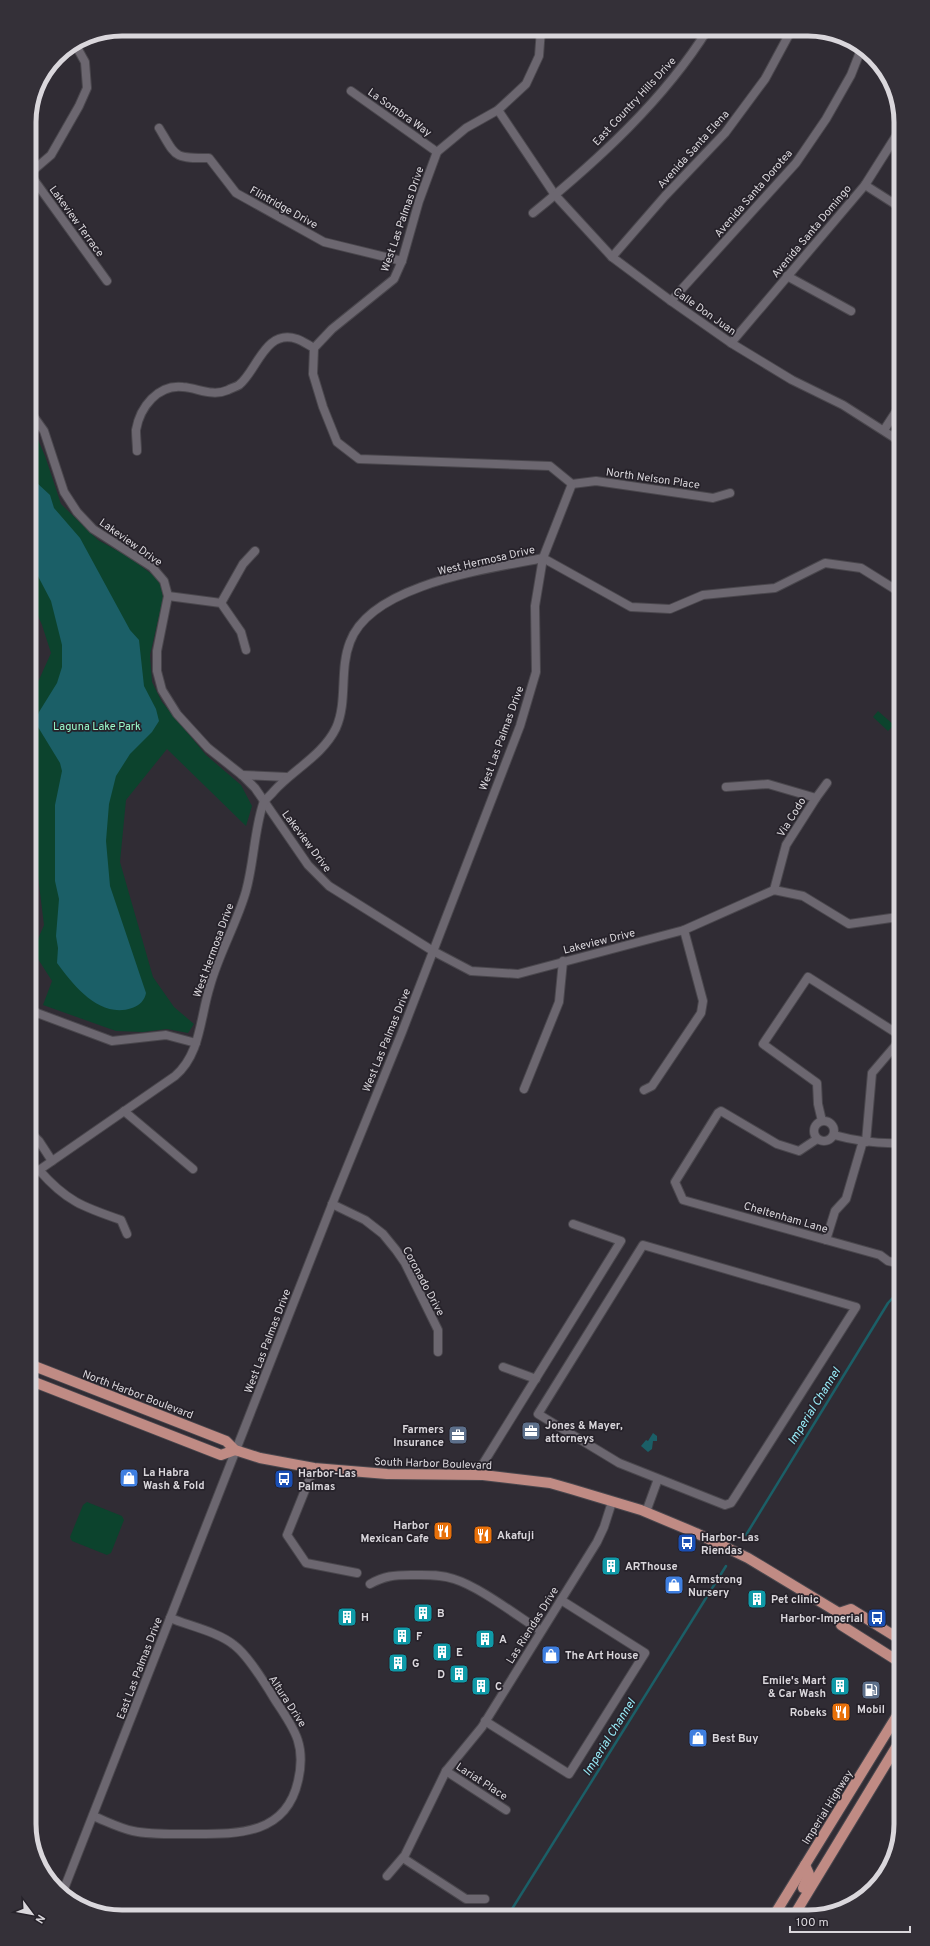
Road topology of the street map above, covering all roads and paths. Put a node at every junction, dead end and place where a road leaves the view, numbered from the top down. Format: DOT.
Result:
graph roads {
  1 [pos="540,36"];
  2 [pos="704,36"];
  3 [pos="788,36"];
  4 [pos="77,48"];
  5 [pos="859,54"];
  6 [pos="351,91"];
  7 [pos="498,110"];
  8 [pos="159,128"];
  9 [pos="894,139"];
  10 [pos="437,152"];
  11 [pos="36,168"];
  12 [pos="36,181"];
  13 [pos="865,185"];
  14 [pos="555,195"];
  15 [pos="894,204"];
  16 [pos="533,213"];
  17 [pos="612,257"];
  18 [pos="402,261"];
  19 [pos="787,276"];
  20 [pos="107,281"];
  21 [pos="671,301"];
  22 [pos="851,311"];
  23 [pos="731,343"];
  24 [pos="314,348"];
  25 [pos="894,415"];
  26 [pos="36,420"];
  27 [pos="884,430"];
  28 [pos="894,437"];
  29 [pos="137,452"];
  30 [pos="572,484"];
  31 [pos="730,493"];
  32 [pos="255,551"];
  33 [pos="543,558"];
  34 [pos="894,589"];
  35 [pos="168,596"];
  36 [pos="221,603"];
  37 [pos="246,650"];
  38 [pos="242,775"];
  39 [pos="287,777"];
  40 [pos="827,783"];
  41 [pos="726,788"];
  42 [pos="816,798"];
  43 [pos="264,802"];
  44 [pos="774,890"];
  45 [pos="894,918"];
  46 [pos="684,930"];
  47 [pos="433,951"];
  48 [pos="563,961"];
  49 [pos="36,1013"];
  50 [pos="894,1032"];
  51 [pos="196,1043"];
  52 [pos="894,1047"];
  53 [pos="524,1089"];
  54 [pos="644,1090"];
  55 [pos="124,1112"];
  56 [pos="822,1121"];
  57 [pos="834,1135"];
  58 [pos="36,1139"];
  59 [pos="817,1139"];
  60 [pos="864,1141"];
  61 [pos="894,1143"];
  62 [pos="52,1161"];
  63 [pos="193,1169"];
  64 [pos="39,1170"];
  65 [pos="36,1172"];
  66 [pos="332,1204"];
  67 [pos="573,1224"];
  68 [pos="127,1234"];
  69 [pos="826,1240"];
  70 [pos="894,1262"];
  71 [pos="438,1352"];
  72 [pos="36,1367"];
  73 [pos="503,1367"];
  74 [pos="536,1379"];
  75 [pos="36,1383"];
  76 [pos="235,1450"];
  77 [pos="314,1468"];
  78 [pos="341,1471"];
  79 [pos="476,1474"];
  80 [pos="658,1478"];
  81 [pos="612,1502"];
  82 [pos="646,1512"];
  83 [pos="357,1573"];
  84 [pos="370,1584"];
  85 [pos="560,1600"];
  86 [pos="839,1613"];
  87 [pos="170,1618"];
  88 [pos="541,1631"];
  89 [pos="894,1636"];
  90 [pos="894,1659"];
  91 [pos="894,1720"];
  92 [pos="485,1721"];
  93 [pos="894,1751"];
  94 [pos="446,1771"];
  95 [pos="506,1810"];
  96 [pos="93,1816"];
  97 [pos="403,1858"];
  98 [pos="804,1865"];
  99 [pos="387,1876"];
  100 [pos="64,1888"];
  101 [pos="485,1899"];
  102 [pos="777,1910"];
  103 [pos="790,1910"];
  104 [pos="797,1910"];
  1 -- 7 [label="street"];
  2 -- 14 [label="street, East Country Hills Drive"];
  3 -- 17 [label="street, Avenida Santa Elena"];
  4 -- 11 [label="street"];
  5 -- 21 [label="street, Avenida Santa Dorotea"];
  6 -- 10 [label="street, La Sombra Way"];
  7 -- 10 [label="street"];
  7 -- 14 [label="street, Calle Don Juan"];
  8 -- 18 [label="street, Flintridge Drive"];
  9 -- 13 [label="street, Avenida Santa Domingo"];
  10 -- 18 [label="street, West Las Palmas Drive"];
  12 -- 20 [label="street, Lakeview Terrace"];
  13 -- 15 [label="street"];
  13 -- 19 [label="street, Avenida Santa Domingo"];
  14 -- 16 [label="street, East Country Hills Drive"];
  14 -- 17 [label="street, Calle Don Juan"];
  17 -- 21 [label="street, Calle Don Juan"];
  18 -- 24 [label="street, West Las Palmas Drive"];
  19 -- 22 [label="street"];
  19 -- 23 [label="street, Avenida Santa Domingo"];
  21 -- 23 [label="street, Calle Don Juan"];
  23 -- 27 [label="street, Calle Don Juan"];
  24 -- 29 [label="street"];
  24 -- 30 [label="street"];
  25 -- 27 [label="street"];
  26 -- 35 [label="street, Lakeview Drive"];
  27 -- 28 [label="street, Calle Don Juan"];
  30 -- 31 [label="street, North Nelson Place"];
  30 -- 33 [label="street, West Las Palmas Drive"];
  32 -- 36 [label="street"];
  33 -- 34 [label="street"];
  33 -- 39 [label="street, West Hermosa Drive"];
  33 -- 47 [label="street, West Las Palmas Drive"];
  35 -- 36 [label="street"];
  35 -- 38 [label="street, Lakeview Drive"];
  36 -- 37 [label="street"];
  38 -- 39 [label="street"];
  38 -- 43 [label="street, Lakeview Drive"];
  39 -- 43 [label="street, West Hermosa Drive"];
  40 -- 42 [label="street"];
  41 -- 42 [label="street, Via Codo"];
  42 -- 44 [label="street, Via Codo"];
  43 -- 47 [label="street, Lakeview Drive"];
  43 -- 51 [label="street, West Hermosa Drive"];
  44 -- 45 [label="street"];
  44 -- 46 [label="street, Lakeview Drive"];
  46 -- 48 [label="street, Lakeview Drive"];
  46 -- 54 [label="street"];
  47 -- 48 [label="street, Lakeview Drive"];
  47 -- 66 [label="street, West Las Palmas Drive"];
  48 -- 53 [label="street"];
  49 -- 51 [label="street"];
  50 -- 56 [label="street"];
  51 -- 55 [label="street, West Hermosa Drive"];
  52 -- 60 [label="street"];
  55 -- 62 [label="street, West Hermosa Drive"];
  55 -- 63 [label="street"];
  56 -- 57 [label="street"];
  56 -- 59 [label="street"];
  57 -- 59 [label="street"];
  57 -- 60 [label="street"];
  58 -- 62 [label="street"];
  59 -- 69 [label="street, Cheltenham Lane"];
  60 -- 61 [label="street"];
  60 -- 69 [label="street"];
  62 -- 64 [label="street, West Hermosa Drive"];
  64 -- 65 [label="street, West Hermosa Drive"];
  64 -- 68 [label="street"];
  66 -- 71 [label="street, Coronado Drive"];
  66 -- 76 [label="street, West Las Palmas Drive"];
  67 -- 74 [label="street"];
  69 -- 70 [label="street, Cheltenham Lane"];
  72 -- 76 [label="main road, North Harbor Boulevard"];
  73 -- 74 [label="street"];
  74 -- 79 [label="street"];
  75 -- 76 [label="main road, North Harbor Boulevard"];
  76 -- 77 [label="main road, North Harbor Boulevard"];
  76 -- 87 [label="street, East Las Palmas Drive"];
  77 -- 78 [label="main road, North Harbor Boulevard"];
  77 -- 83 [label="street"];
  78 -- 79 [label="main road, South Harbor Boulevard"];
  79 -- 81 [label="main road, South Harbor Boulevard"];
  80 -- 80 [label="street"];
  80 -- 82 [label="street"];
  81 -- 82 [label="main road"];
  81 -- 85 [label="street, Las Riendas Drive"];
  82 -- 86 [label="main road"];
  84 -- 88 [label="street"];
  85 -- 88 [label="street, Las Riendas Drive"];
  85 -- 92 [label="street"];
  86 -- 89 [label="main road"];
  86 -- 90 [label="main road"];
  87 -- 96 [label="street, East Las Palmas Drive"];
  87 -- 96 [label="street, Altura Drive"];
  88 -- 92 [label="street, Las Riendas Drive"];
  91 -- 98 [label="main road, Imperial Highway"];
  92 -- 94 [label="street, Las Riendas Drive"];
  93 -- 104 [label="main road"];
  94 -- 95 [label="street, Lariat Place"];
  94 -- 97 [label="street, Las Riendas Drive"];
  96 -- 100 [label="street, East Las Palmas Drive"];
  97 -- 99 [label="street, Las Riendas Drive"];
  97 -- 101 [label="street"];
  98 -- 102 [label="main road, Imperial Highway"];
  98 -- 103 [label="main road"];
}
